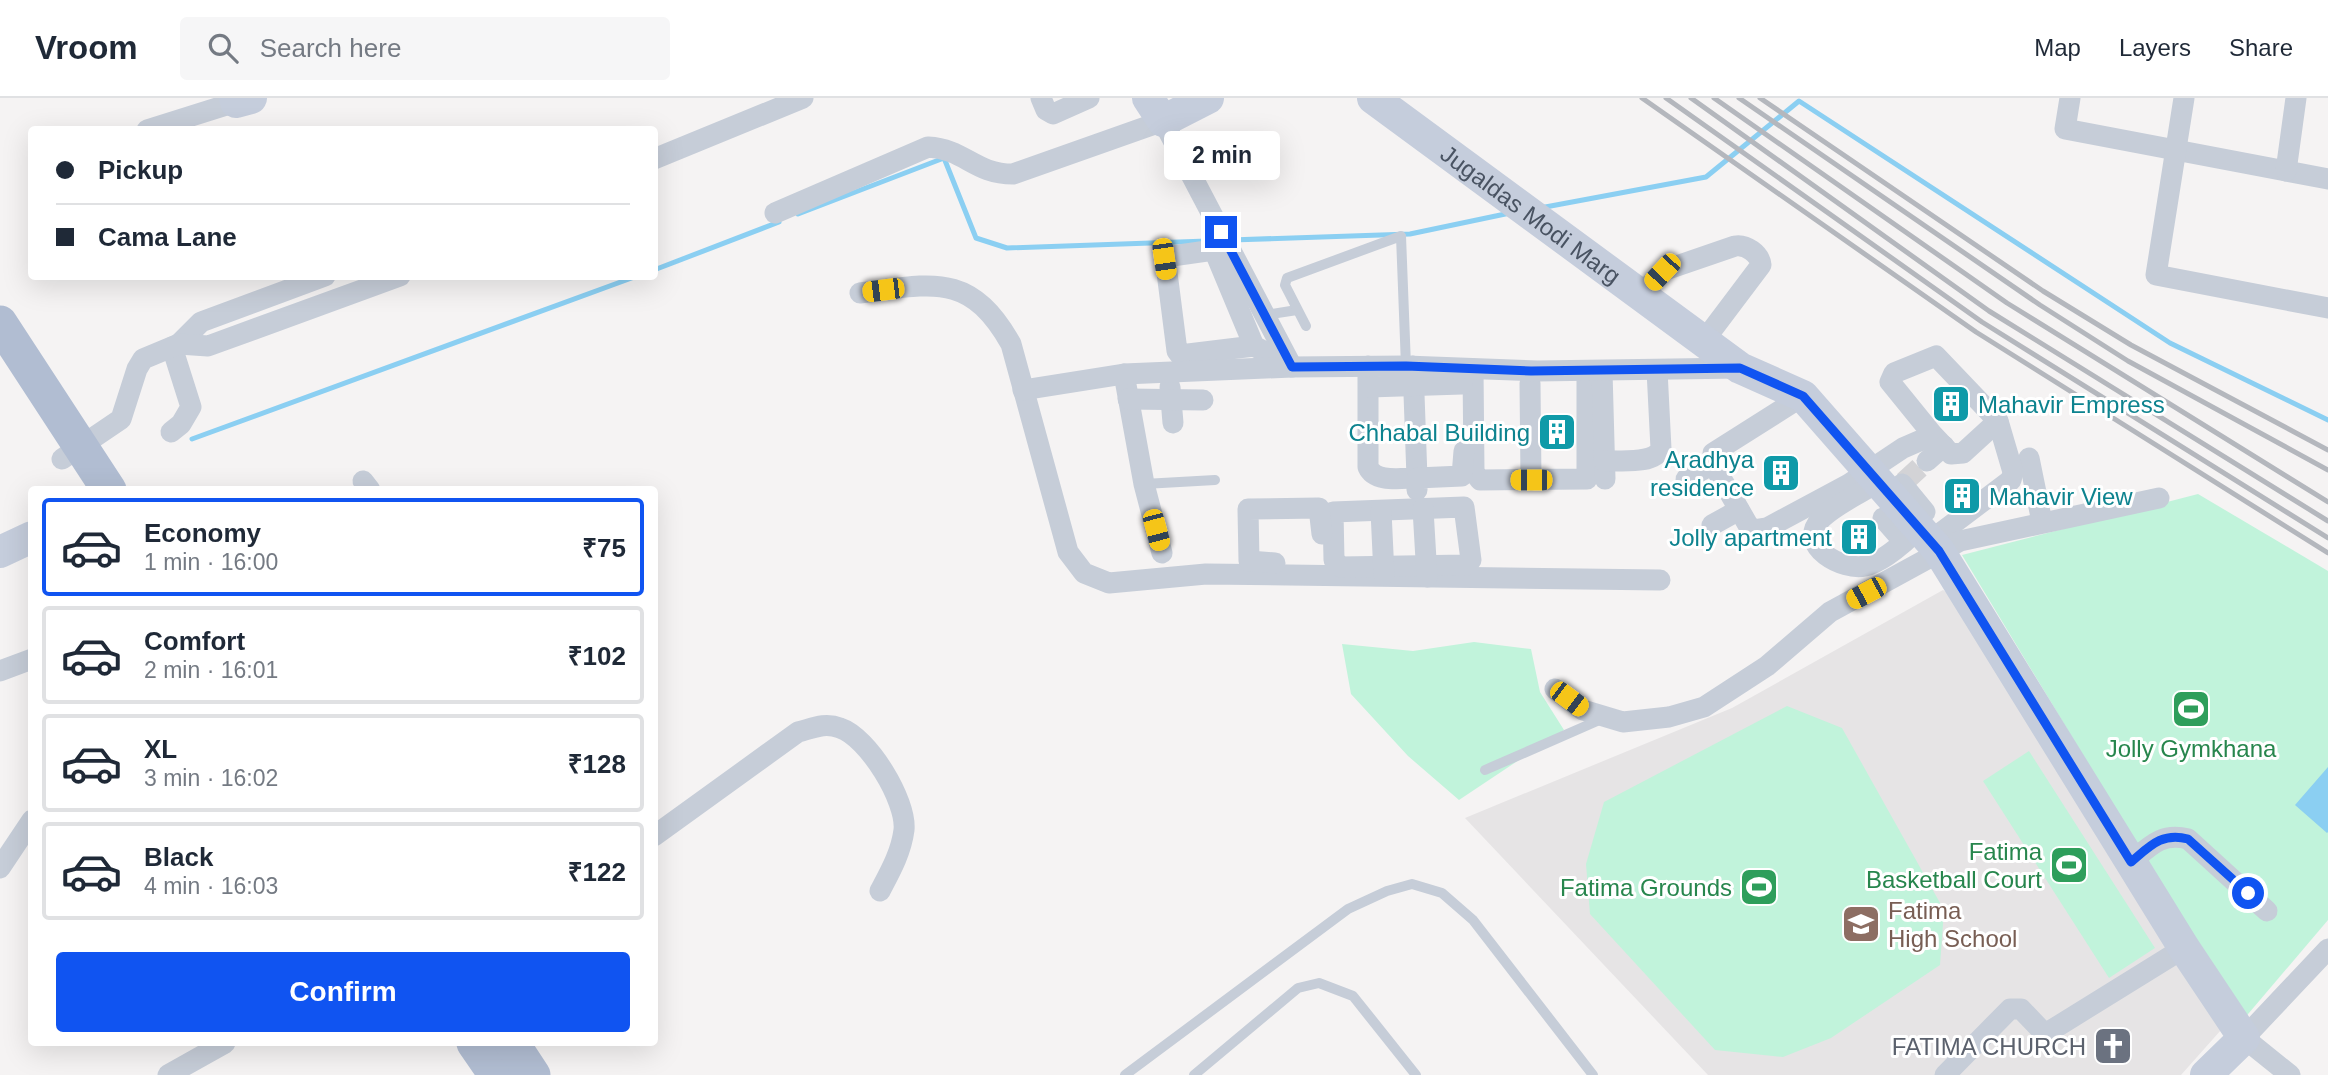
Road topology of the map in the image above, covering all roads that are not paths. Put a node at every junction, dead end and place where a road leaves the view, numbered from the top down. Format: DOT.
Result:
graph roads {
  1 [pos="803,98"];
  2 [pos="1041,98"];
  3 [pos="1089,98"];
  4 [pos="1208,98"];
  5 [pos="1373,98"];
  6 [pos="2070,98"];
  7 [pos="2185,98"];
  8 [pos="2297,98"];
  9 [pos="241,99"];
  10 [pos="1155,109"];
  11 [pos="159,126"];
  12 [pos="2176,150"];
  13 [pos="658,157"];
  14 [pos="2286,171"];
  15 [pos="2328,180"];
  16 [pos="775,213"];
  17 [pos="315,280"];
  18 [pos="389,280"];
  19 [pos="290,290"];
  20 [pos="860,293"];
  21 [pos="1639,296"];
  22 [pos="2328,309"];
  23 [pos="1297,310"];
  24 [pos="298,314"];
  25 [pos="1265,315"];
  26 [pos="218,316"];
  27 [pos="0,323"];
  28 [pos="1306,326"];
  29 [pos="226,340"];
  30 [pos="1703,342"];
  31 [pos="176,345"];
  32 [pos="1254,346"];
  33 [pos="0,362"];
  34 [pos="1292,367"];
  35 [pos="1740,368"];
  36 [pos="1657,370"];
  37 [pos="1168,371"];
  38 [pos="1594,371"];
  39 [pos="1411,372"];
  40 [pos="1466,373"];
  41 [pos="1124,374"];
  42 [pos="1530,375"];
  43 [pos="1368,376"];
  44 [pos="1023,390"];
  45 [pos="1803,396"];
  46 [pos="1128,399"];
  47 [pos="1171,400"];
  48 [pos="1203,400"];
  49 [pos="1998,421"];
  50 [pos="1173,424"];
  51 [pos="171,432"];
  52 [pos="1938,440"];
  53 [pos="71,453"];
  54 [pos="2029,458"];
  55 [pos="1927,461"];
  56 [pos="1713,464"];
  57 [pos="1417,478"];
  58 [pos="1686,479"];
  59 [pos="1215,480"];
  60 [pos="1531,480"];
  61 [pos="1143,484"];
  62 [pos="98,486"];
  63 [pos="1888,488"];
  64 [pos="2159,498"];
  65 [pos="1420,509"];
  66 [pos="1739,510"];
  67 [pos="1381,511"];
  68 [pos="2042,522"];
  69 [pos="1712,525"];
  70 [pos="28,539"];
  71 [pos="1927,539"];
  72 [pos="0,552"];
  73 [pos="1162,553"];
  74 [pos="1384,571"];
  75 [pos="1427,571"];
  76 [pos="1660,580"];
  77 [pos="28,660"];
  78 [pos="0,671"];
  79 [pos="1555,689"];
  80 [pos="1605,718"];
  81 [pos="1485,770"];
  82 [pos="28,826"];
  83 [pos="658,833"];
  84 [pos="2131,862"];
  85 [pos="0,868"];
  86 [pos="880,891"];
  87 [pos="2267,911"];
  88 [pos="2184,948"];
  89 [pos="2328,949"];
  90 [pos="2244,1038"];
  91 [pos="220,1046"];
  92 [pos="479,1046"];
  93 [pos="514,1066"];
  94 [pos="168,1075"];
  95 [pos="1125,1075"];
  96 [pos="1194,1075"];
  97 [pos="1416,1075"];
  98 [pos="1592,1075"];
  99 [pos="1945,1075"];
  100 [pos="2206,1075"];
  101 [pos="2290,1075"];
  1 -- 13 [label="street"];
  2 -- 3 [label="street"];
  4 -- 10 [label="street"];
  5 -- 21 [label="street, Jugaldas Modi Marg"];
  6 -- 12 [label="street"];
  7 -- 12 [label="street"];
  8 -- 14 [label="street"];
  9 -- 11 [label="street"];
  10 -- 16 [label="street"];
  10 -- 25 [label="street"];
  12 -- 14 [label="street"];
  12 -- 22 [label="street"];
  14 -- 15 [label="street"];
  17 -- 19 [label="street"];
  18 -- 24 [label="street"];
  19 -- 24 [label="street"];
  19 -- 26 [label="street"];
  20 -- 44 [label="street"];
  21 -- 30 [label="street, Jugaldas Modi Marg"];
  21 -- 30 [label="street"];
  23 -- 25 [label="lane"];
  23 -- 28 [label="lane"];
  23 -- 39 [label="lane"];
  24 -- 29 [label="street"];
  25 -- 34 [label="street"];
  26 -- 29 [label="street"];
  26 -- 31 [label="street"];
  27 -- 53 [label="main road"];
  29 -- 31 [label="street"];
  30 -- 35 [label="street, Jugaldas Modi Marg"];
  31 -- 51 [label="street"];
  31 -- 53 [label="street"];
  32 -- 32 [label="street"];
  32 -- 34 [label="street"];
  33 -- 53 [label="main road"];
  34 -- 37 [label="street"];
  34 -- 43 [label="street"];
  35 -- 36 [label="street"];
  35 -- 45 [label="street, Jugaldas Modi Marg"];
  36 -- 38 [label="street"];
  36 -- 38 [label="street"];
  37 -- 41 [label="street"];
  37 -- 47 [label="street"];
  38 -- 42 [label="street"];
  38 -- 60 [label="street"];
  39 -- 40 [label="street"];
  39 -- 43 [label="street"];
  39 -- 57 [label="street"];
  40 -- 42 [label="street"];
  40 -- 57 [label="street"];
  40 -- 60 [label="street"];
  41 -- 44 [label="street"];
  41 -- 46 [label="street"];
  42 -- 60 [label="street"];
  43 -- 57 [label="street"];
  44 -- 74 [label="street"];
  45 -- 56 [label="street"];
  45 -- 63 [label="street, Jugaldas Modi Marg"];
  46 -- 47 [label="street"];
  46 -- 61 [label="street"];
  47 -- 48 [label="street"];
  47 -- 50 [label="street"];
  49 -- 52 [label="street"];
  49 -- 52 [label="street"];
  49 -- 71 [label="street"];
  52 -- 55 [label="street"];
  52 -- 63 [label="street"];
  53 -- 62 [label="main road"];
  54 -- 68 [label="street"];
  56 -- 58 [label="street"];
  56 -- 66 [label="street"];
  57 -- 65 [label="street"];
  59 -- 61 [label="lane"];
  61 -- 73 [label="street"];
  63 -- 66 [label="street"];
  63 -- 71 [label="street, Jugaldas Modi Marg"];
  63 -- 71 [label="street"];
  64 -- 68 [label="street"];
  65 -- 67 [label="street"];
  65 -- 75 [label="street"];
  65 -- 75 [label="street"];
  66 -- 69 [label="street"];
  67 -- 74 [label="street"];
  67 -- 74 [label="street"];
  68 -- 71 [label="street"];
  70 -- 72 [label="street"];
  71 -- 80 [label="street"];
  71 -- 84 [label="street, Jugaldas Modi Marg"];
  74 -- 75 [label="street"];
  75 -- 76 [label="street"];
  77 -- 78 [label="street"];
  79 -- 80 [label="street"];
  80 -- 81 [label="lane"];
  82 -- 85 [label="street"];
  83 -- 86 [label="street"];
  84 -- 87 [label="street"];
  84 -- 88 [label="street, Jugaldas Modi Marg"];
  88 -- 90 [label="street, Jugaldas Modi Marg"];
  88 -- 99 [label="street"];
  89 -- 90 [label="street"];
  90 -- 100 [label="street"];
  90 -- 101 [label="street"];
  91 -- 94 [label="street"];
  92 -- 93 [label="main road"];
  95 -- 98 [label="lane"];
  96 -- 97 [label="lane"];
}
